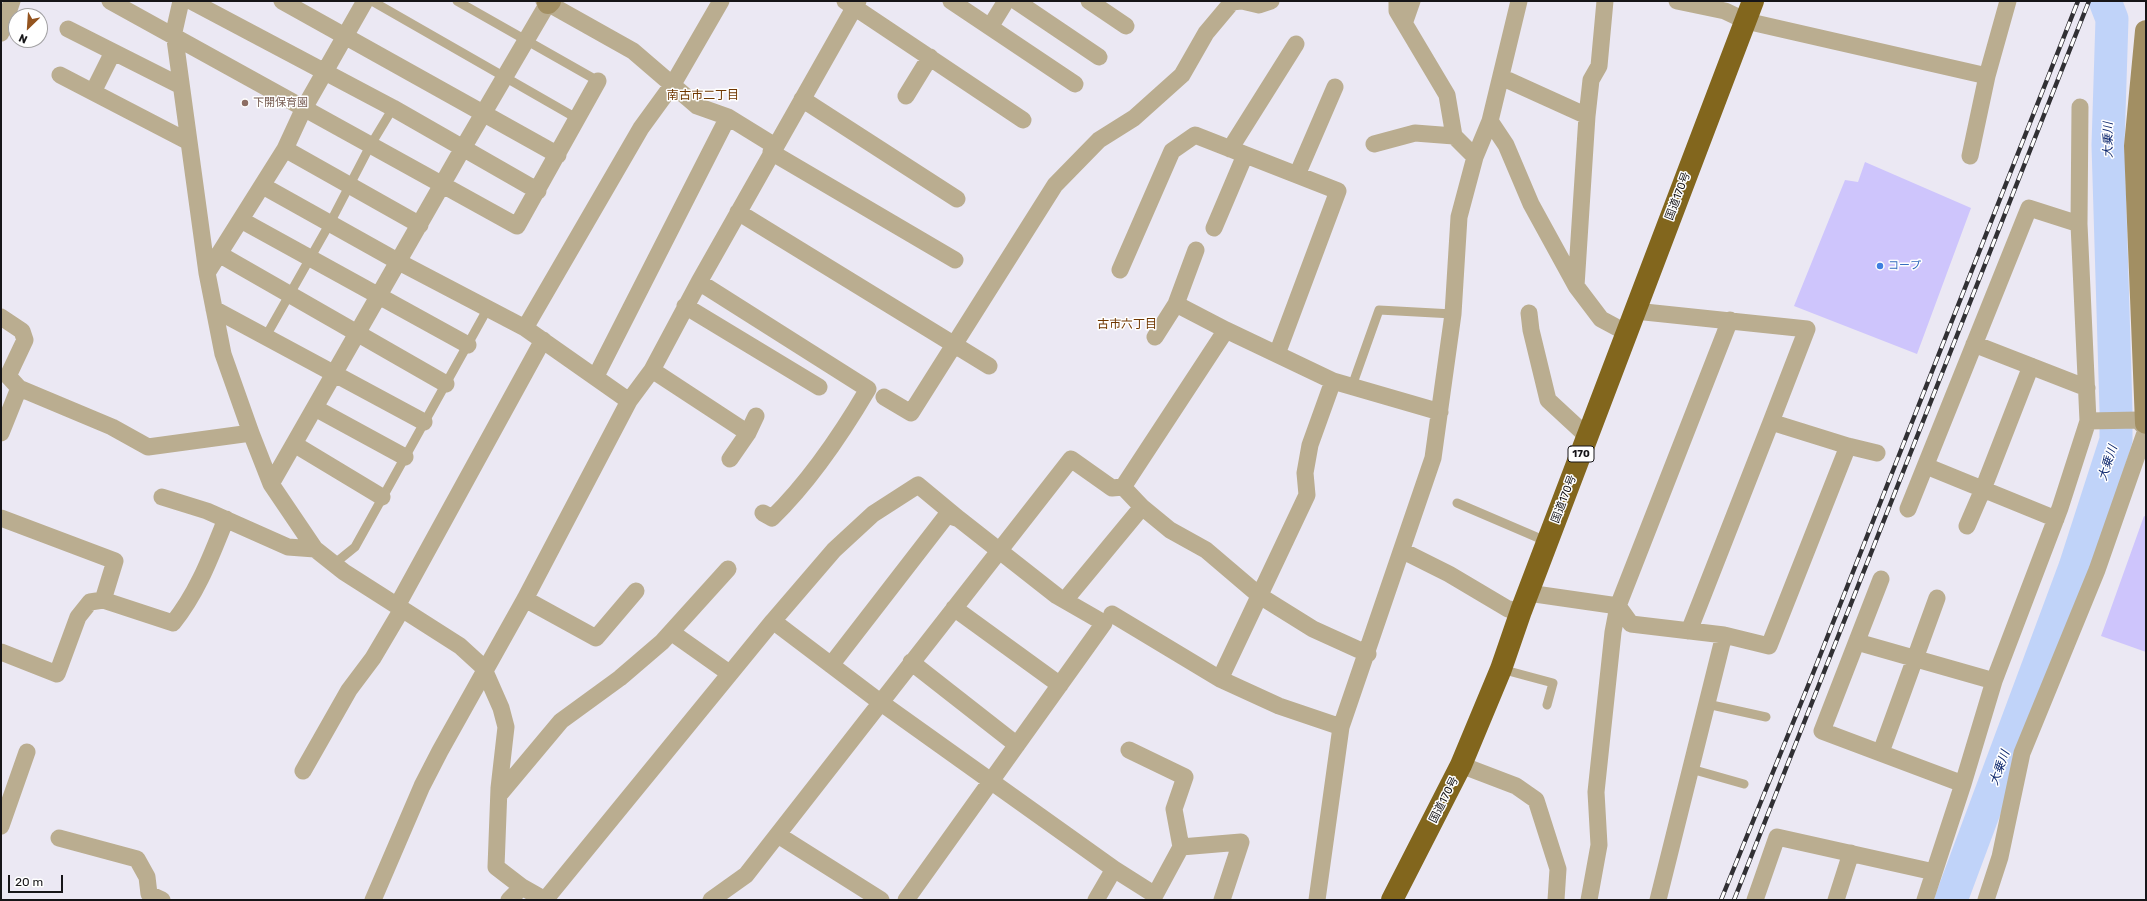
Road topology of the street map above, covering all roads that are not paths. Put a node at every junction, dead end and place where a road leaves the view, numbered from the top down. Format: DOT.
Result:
graph roads {
  1 [pos="12,1"];
  2 [pos="110,1"];
  3 [pos="181,1"];
  4 [pos="191,1"];
  5 [pos="282,1"];
  6 [pos="365,1"];
  7 [pos="372,1"];
  8 [pos="457,1"];
  9 [pos="721,1"];
  10 [pos="951,1"];
  11 [pos="1006,1"];
  12 [pos="1016,1"];
  13 [pos="1242,1"];
  14 [pos="1271,1"];
  15 [pos="1397,1"];
  16 [pos="1412,1"];
  17 [pos="1605,1"];
  18 [pos="1677,1"];
  19 [pos="2008,1"];
  20 [pos="547,2"];
  21 [pos="1092,2"];
  22 [pos="1515,2"];
  23 [pos="853,3"];
  24 [pos="1750,11"];
  25 [pos="1405,21"];
  26 [pos="1126,26"];
  27 [pos="990,27"];
  28 [pos="68,29"];
  29 [pos="2146,31"];
  30 [pos="1,33"];
  31 [pos="345,36"];
  32 [pos="175,38"];
  33 [pos="527,40"];
  34 [pos="1296,44"];
  35 [pos="113,52"];
  36 [pos="930,57"];
  37 [pos="1099,57"];
  38 [pos="324,72"];
  39 [pos="60,75"];
  40 [pos="505,76"];
  41 [pos="1987,76"];
  42 [pos="1501,77"];
  43 [pos="598,81"];
  44 [pos="673,84"];
  45 [pos="1075,84"];
  46 [pos="182,86"];
  47 [pos="1335,87"];
  48 [pos="93,92"];
  49 [pos="906,96"];
  50 [pos="802,99"];
  51 [pos="2080,107"];
  52 [pos="393,108"];
  53 [pos="303,110"];
  54 [pos="483,115"];
  55 [pos="1587,116"];
  56 [pos="728,117"];
  57 [pos="578,119"];
  58 [pos="1023,120"];
  59 [pos="1490,121"];
  60 [pos="1454,136"];
  61 [pos="189,142"];
  62 [pos="1374,144"];
  63 [pos="370,146"];
  64 [pos="464,148"];
  65 [pos="285,149"];
  66 [pos="773,149"];
  67 [pos="1237,152"];
  68 [pos="558,156"];
  69 [pos="1970,156"];
  70 [pos="1475,157"];
  71 [pos="1296,175"];
  72 [pos="349,185"];
  73 [pos="262,186"];
  74 [pos="442,186"];
  75 [pos="538,191"];
  76 [pos="957,198"];
  77 [pos="738,212"];
  78 [pos="241,220"];
  79 [pos="330,223"];
  80 [pos="420,224"];
  81 [pos="2079,224"];
  82 [pos="1214,228"];
  83 [pos="1196,250"];
  84 [pos="219,254"];
  85 [pos="310,259"];
  86 [pos="955,260"];
  87 [pos="399,262"];
  88 [pos="1120,270"];
  89 [pos="207,273"];
  90 [pos="699,282"];
  91 [pos="1576,286"];
  92 [pos="290,294"];
  93 [pos="378,297"];
  94 [pos="1176,304"];
  95 [pos="685,306"];
  96 [pos="488,308"];
  97 [pos="214,309"];
  98 [pos="1635,311"];
  99 [pos="1529,313"];
  100 [pos="1453,314"];
  101 [pos="1,317"];
  102 [pos="1730,320"];
  103 [pos="525,328"];
  104 [pos="1226,330"];
  105 [pos="358,332"];
  106 [pos="1627,334"];
  107 [pos="266,336"];
  108 [pos="1155,337"];
  109 [pos="544,340"];
  110 [pos="955,344"];
  111 [pos="1974,344"];
  112 [pos="468,345"];
  113 [pos="1277,354"];
  114 [pos="990,366"];
  115 [pos="2031,366"];
  116 [pos="652,370"];
  117 [pos="335,373"];
  118 [pos="596,376"];
  119 [pos="9,379"];
  120 [pos="1333,381"];
  121 [pos="446,384"];
  122 [pos="1352,386"];
  123 [pos="819,387"];
  124 [pos="2087,388"];
  125 [pos="884,397"];
  126 [pos="629,401"];
  127 [pos="315,408"];
  128 [pos="1440,412"];
  129 [pos="756,416"];
  130 [pos="2093,420"];
  131 [pos="424,422"];
  132 [pos="1771,422"];
  133 [pos="2144,426"];
  134 [pos="1,433"];
  135 [pos="251,434"];
  136 [pos="748,434"];
  137 [pos="1588,438"];
  138 [pos="294,444"];
  139 [pos="1848,446"];
  140 [pos="1877,453"];
  141 [pos="405,457"];
  142 [pos="730,459"];
  143 [pos="1926,466"];
  144 [pos="271,484"];
  145 [pos="1123,487"];
  146 [pos="1983,489"];
  147 [pos="162,497"];
  148 [pos="382,497"];
  149 [pos="1457,503"];
  150 [pos="1142,507"];
  151 [pos="1908,509"];
  152 [pos="763,513"];
  153 [pos="1,518"];
  154 [pos="226,519"];
  155 [pos="960,519"];
  156 [pos="2056,519"];
  157 [pos="1967,526"];
  158 [pos="1548,542"];
  159 [pos="315,549"];
  160 [pos="999,550"];
  161 [pos="1403,551"];
  162 [pos="334,564"];
  163 [pos="728,569"];
  164 [pos="1881,579"];
  165 [pos="636,591"];
  166 [pos="1260,596"];
  167 [pos="1936,598"];
  168 [pos="525,599"];
  169 [pos="103,600"];
  170 [pos="1065,600"];
  171 [pos="1524,602"];
  172 [pos="1618,606"];
  173 [pos="400,607"];
  174 [pos="954,608"];
  175 [pos="1112,614"];
  176 [pos="773,620"];
  177 [pos="671,632"];
  178 [pos="1689,632"];
  179 [pos="1724,635"];
  180 [pos="1857,642"];
  181 [pos="1,652"];
  182 [pos="1368,654"];
  183 [pos="1914,659"];
  184 [pos="911,662"];
  185 [pos="831,665"];
  186 [pos="1501,669"];
  187 [pos="485,671"];
  188 [pos="729,673"];
  189 [pos="1220,679"];
  190 [pos="1994,681"];
  191 [pos="1060,685"];
  192 [pos="880,702"];
  193 [pos="1707,704"];
  194 [pos="1547,705"];
  195 [pos="1766,717"];
  196 [pos="1341,727"];
  197 [pos="1017,745"];
  198 [pos="1129,750"];
  199 [pos="27,752"];
  200 [pos="1881,752"];
  201 [pos="1461,765"];
  202 [pos="1691,769"];
  203 [pos="303,771"];
  204 [pos="992,780"];
  205 [pos="1744,784"];
  206 [pos="1964,784"];
  207 [pos="499,795"];
  208 [pos="1,826"];
  209 [pos="778,835"];
  210 [pos="59,838"];
  211 [pos="1181,848"];
  212 [pos="1851,852"];
  213 [pos="1114,869"];
  214 [pos="1934,872"];
  215 [pos="522,887"];
  216 [pos="162,900"];
  217 [pos="372,900"];
  218 [pos="509,900"];
  219 [pos="545,900"];
  220 [pos="711,900"];
  221 [pos="881,900"];
  222 [pos="906,900"];
  223 [pos="1096,900"];
  224 [pos="1222,900"];
  225 [pos="1317,900"];
  226 [pos="1392,900"];
  227 [pos="1556,900"];
  228 [pos="1589,900"];
  229 [pos="1658,900"];
  230 [pos="1755,900"];
  231 [pos="1836,900"];
  232 [pos="1925,900"];
  233 [pos="1986,900"];
  1 -- 30 [label="street"];
  2 -- 32 [label="street"];
  3 -- 32 [label="street"];
  4 -- 38 [label="street"];
  5 -- 31 [label="street"];
  6 -- 31 [label="street"];
  7 -- 40 [label="lane"];
  8 -- 33 [label="lane"];
  9 -- 44 [label="street"];
  10 -- 27 [label="street"];
  11 -- 27 [label="street"];
  12 -- 37 [label="street"];
  13 -- 14 [label="street"];
  13 -- 110 [label="street"];
  15 -- 25 [label="street"];
  16 -- 25 [label="street"];
  17 -- 55 [label="street"];
  18 -- 24 [label="street"];
  19 -- 41 [label="street"];
  20 -- 33 [label="street"];
  20 -- 44 [label="street"];
  21 -- 26 [label="street"];
  22 -- 42 [label="street"];
  23 -- 36 [label="street"];
  23 -- 50 [label="street"];
  24 -- 41 [label="street"];
  24 -- 98 [label="highway, 国道170号 / 170"];
  25 -- 60 [label="street"];
  27 -- 45 [label="street"];
  28 -- 35 [label="street"];
  29 -- 133 [label="street"];
  31 -- 38 [label="street"];
  31 -- 54 [label="street"];
  32 -- 46 [label="street"];
  32 -- 53 [label="street"];
  33 -- 40 [label="street"];
  33 -- 43 [label="lane"];
  34 -- 67 [label="street"];
  35 -- 46 [label="street"];
  35 -- 48 [label="street"];
  36 -- 49 [label="street"];
  36 -- 58 [label="street"];
  38 -- 52 [label="street"];
  38 -- 53 [label="street"];
  39 -- 48 [label="street"];
  40 -- 54 [label="street"];
  40 -- 57 [label="lane"];
  41 -- 69 [label="street"];
  42 -- 55 [label="street"];
  42 -- 59 [label="street"];
  43 -- 57 [label="street"];
  44 -- 56 [label="street"];
  44 -- 103 [label="street"];
  46 -- 61 [label="street"];
  47 -- 71 [label="street"];
  48 -- 61 [label="street"];
  50 -- 66 [label="street"];
  50 -- 76 [label="street"];
  51 -- 81 [label="street"];
  52 -- 63 [label="lane"];
  52 -- 64 [label="street"];
  53 -- 63 [label="street"];
  53 -- 65 [label="street"];
  54 -- 64 [label="street"];
  54 -- 68 [label="street"];
  55 -- 91 [label="street"];
  56 -- 66 [label="street"];
  56 -- 118 [label="street"];
  57 -- 68 [label="street"];
  59 -- 70 [label="street"];
  59 -- 91 [label="street"];
  60 -- 62 [label="street"];
  60 -- 70 [label="street"];
  61 -- 89 [label="street"];
  63 -- 72 [label="lane"];
  63 -- 74 [label="street"];
  64 -- 74 [label="street"];
  64 -- 75 [label="street"];
  65 -- 72 [label="street"];
  65 -- 73 [label="street"];
  66 -- 77 [label="street"];
  66 -- 86 [label="street"];
  67 -- 71 [label="street"];
  67 -- 82 [label="street"];
  67 -- 88 [label="street"];
  68 -- 75 [label="street"];
  70 -- 100 [label="street"];
  71 -- 113 [label="street"];
  72 -- 79 [label="lane"];
  72 -- 80 [label="street"];
  73 -- 78 [label="street"];
  73 -- 79 [label="street"];
  74 -- 75 [label="street"];
  74 -- 80 [label="street"];
  77 -- 90 [label="street"];
  77 -- 110 [label="street"];
  78 -- 84 [label="street"];
  78 -- 85 [label="street"];
  79 -- 85 [label="lane"];
  79 -- 87 [label="street"];
  80 -- 87 [label="street"];
  81 -- 111 [label="street"];
  81 -- 124 [label="street"];
  83 -- 94 [label="street"];
  84 -- 89 [label="street"];
  84 -- 92 [label="street"];
  85 -- 92 [label="lane"];
  85 -- 93 [label="street"];
  87 -- 93 [label="street"];
  87 -- 96 [label="street"];
  89 -- 97 [label="street"];
  90 -- 95 [label="street"];
  90 -- 152 [label="street"];
  91 -- 106 [label="street"];
  92 -- 105 [label="street"];
  92 -- 107 [label="lane"];
  93 -- 105 [label="street"];
  93 -- 112 [label="street"];
  94 -- 104 [label="street"];
  94 -- 108 [label="street"];
  95 -- 116 [label="street"];
  95 -- 123 [label="street"];
  96 -- 103 [label="street"];
  96 -- 112 [label="lane"];
  97 -- 107 [label="street"];
  97 -- 135 [label="street"];
  98 -- 102 [label="street"];
  98 -- 106 [label="highway, 国道170号 / 170"];
  99 -- 137 [label="street"];
  100 -- 122 [label="lane"];
  100 -- 128 [label="street"];
  101 -- 119 [label="street"];
  102 -- 132 [label="street"];
  102 -- 172 [label="street"];
  103 -- 109 [label="street"];
  104 -- 113 [label="street"];
  104 -- 145 [label="street"];
  105 -- 117 [label="street"];
  105 -- 121 [label="street"];
  106 -- 137 [label="highway, 国道170号 / 170"];
  107 -- 117 [label="street"];
  109 -- 118 [label="street"];
  109 -- 173 [label="street"];
  110 -- 114 [label="street"];
  110 -- 125 [label="street"];
  111 -- 115 [label="street"];
  111 -- 143 [label="street"];
  112 -- 121 [label="lane"];
  113 -- 120 [label="street"];
  115 -- 124 [label="street"];
  115 -- 146 [label="street"];
  116 -- 126 [label="street"];
  116 -- 136 [label="street"];
  117 -- 127 [label="street"];
  117 -- 131 [label="street"];
  118 -- 126 [label="street"];
  119 -- 134 [label="street"];
  119 -- 135 [label="street"];
  120 -- 122 [label="street"];
  120 -- 166 [label="street"];
  121 -- 131 [label="lane"];
  122 -- 128 [label="street"];
  124 -- 130 [label="street"];
  126 -- 168 [label="street"];
  127 -- 138 [label="street"];
  127 -- 141 [label="street"];
  128 -- 161 [label="street"];
  129 -- 136 [label="street"];
  130 -- 133 [label="street"];
  130 -- 156 [label="street"];
  131 -- 141 [label="lane"];
  132 -- 139 [label="street"];
  132 -- 178 [label="street"];
  133 -- 233 [label="street"];
  135 -- 144 [label="street"];
  136 -- 142 [label="street"];
  137 -- 158 [label="highway, 国道170号 / 170"];
  138 -- 144 [label="street"];
  138 -- 148 [label="street"];
  139 -- 140 [label="street"];
  139 -- 179 [label="street"];
  141 -- 148 [label="lane"];
  143 -- 146 [label="street"];
  143 -- 151 [label="street"];
  144 -- 159 [label="street"];
  145 -- 150 [label="street"];
  145 -- 160 [label="street"];
  146 -- 156 [label="street"];
  146 -- 157 [label="street"];
  147 -- 154 [label="street"];
  148 -- 162 [label="lane"];
  149 -- 158 [label="lane"];
  150 -- 166 [label="street"];
  150 -- 170 [label="street"];
  153 -- 169 [label="street"];
  154 -- 159 [label="street"];
  154 -- 169 [label="street"];
  155 -- 160 [label="street"];
  155 -- 176 [label="street"];
  155 -- 185 [label="street"];
  156 -- 190 [label="street"];
  158 -- 171 [label="highway, 国道170号 / 170"];
  159 -- 162 [label="street"];
  160 -- 170 [label="street"];
  160 -- 174 [label="street"];
  161 -- 171 [label="street"];
  161 -- 182 [label="street"];
  162 -- 173 [label="street"];
  163 -- 177 [label="street"];
  164 -- 180 [label="street"];
  165 -- 168 [label="street"];
  166 -- 182 [label="street"];
  166 -- 189 [label="street"];
  167 -- 183 [label="street"];
  168 -- 187 [label="street"];
  169 -- 181 [label="street"];
  170 -- 191 [label="street"];
  171 -- 172 [label="street"];
  171 -- 186 [label="highway, 国道170号 / 170"];
  172 -- 178 [label="street"];
  172 -- 228 [label="street"];
  173 -- 187 [label="street"];
  173 -- 203 [label="street"];
  174 -- 184 [label="street"];
  174 -- 191 [label="street"];
  175 -- 189 [label="street"];
  176 -- 185 [label="street"];
  176 -- 188 [label="street"];
  177 -- 188 [label="street"];
  177 -- 207 [label="street"];
  178 -- 179 [label="street"];
  179 -- 193 [label="street"];
  180 -- 183 [label="street"];
  180 -- 200 [label="street"];
  182 -- 196 [label="street"];
  183 -- 190 [label="street"];
  183 -- 200 [label="street"];
  184 -- 192 [label="street"];
  184 -- 197 [label="street"];
  185 -- 192 [label="street"];
  186 -- 194 [label="lane"];
  186 -- 201 [label="highway, 国道170号 / 170"];
  187 -- 207 [label="street"];
  187 -- 217 [label="street"];
  188 -- 219 [label="street"];
  189 -- 196 [label="street"];
  190 -- 206 [label="street"];
  191 -- 197 [label="street"];
  192 -- 204 [label="street"];
  192 -- 209 [label="street"];
  193 -- 195 [label="lane"];
  193 -- 202 [label="street"];
  196 -- 225 [label="street"];
  197 -- 204 [label="street"];
  198 -- 211 [label="street"];
  199 -- 208 [label="street"];
  200 -- 206 [label="street"];
  201 -- 226 [label="highway, 国道170号 / 170"];
  201 -- 227 [label="street"];
  202 -- 205 [label="lane"];
  202 -- 229 [label="street"];
  204 -- 213 [label="street"];
  204 -- 222 [label="street"];
  206 -- 214 [label="street"];
  207 -- 215 [label="street"];
  209 -- 220 [label="street"];
  209 -- 221 [label="street"];
  210 -- 216 [label="street"];
  211 -- 213 [label="street"];
  211 -- 224 [label="street"];
  212 -- 214 [label="street"];
  212 -- 230 [label="street"];
  212 -- 231 [label="street"];
  213 -- 223 [label="street"];
  214 -- 232 [label="street"];
  215 -- 218 [label="street"];
  215 -- 219 [label="street"];
}
